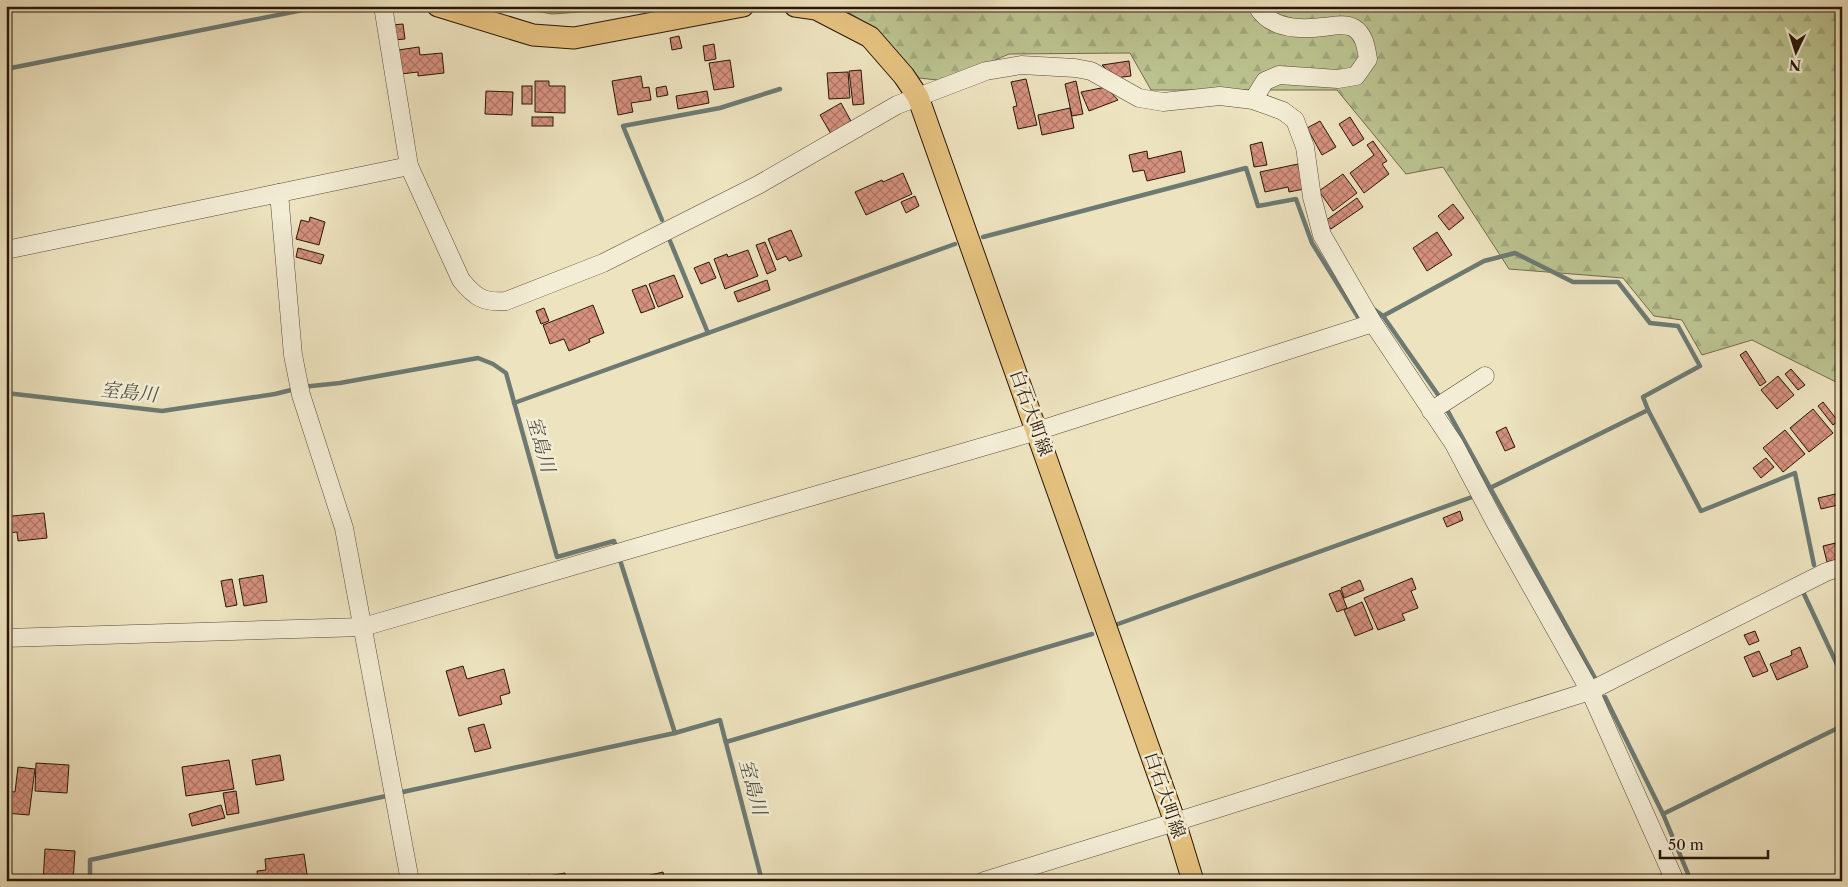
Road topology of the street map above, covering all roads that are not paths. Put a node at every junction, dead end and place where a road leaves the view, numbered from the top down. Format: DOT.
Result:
graph roads {
  1 [pos="383,6"];
  2 [pos="438,6"];
  3 [pos="743,6"];
  4 [pos="795,6"];
  5 [pos="1257,6"];
  6 [pos="918,98"];
  7 [pos="1253,100"];
  8 [pos="409,166"];
  9 [pos="279,193"];
  10 [pos="6,250"];
  11 [pos="1373,323"];
  12 [pos="1485,376"];
  13 [pos="1439,405"];
  14 [pos="1037,431"];
  15 [pos="1842,567"];
  16 [pos="364,627"];
  17 [pos="6,638"];
  18 [pos="1590,691"];
  19 [pos="1175,822"];
  20 [pos="410,881"];
  21 [pos="984,881"];
  22 [pos="1193,881"];
  23 [pos="1675,881"];
  1 -- 8 [label="street"];
  2 -- 3 [label="main road"];
  4 -- 6 [label="main road, 白石大町線"];
  5 -- 7 [label="street"];
  6 -- 7 [label="street"];
  6 -- 8 [label="street"];
  6 -- 14 [label="main road, 白石大町線"];
  7 -- 11 [label="street"];
  8 -- 9 [label="street"];
  9 -- 10 [label="street"];
  9 -- 16 [label="street"];
  11 -- 13 [label="street"];
  11 -- 14 [label="street"];
  12 -- 13 [label="street"];
  13 -- 18 [label="street"];
  14 -- 16 [label="street"];
  14 -- 19 [label="main road, 白石大町線"];
  15 -- 18 [label="street"];
  16 -- 17 [label="street"];
  16 -- 20 [label="street"];
  18 -- 19 [label="street"];
  18 -- 23 [label="street"];
  19 -- 21 [label="street"];
  19 -- 22 [label="main road, 白石大町線"];
}
